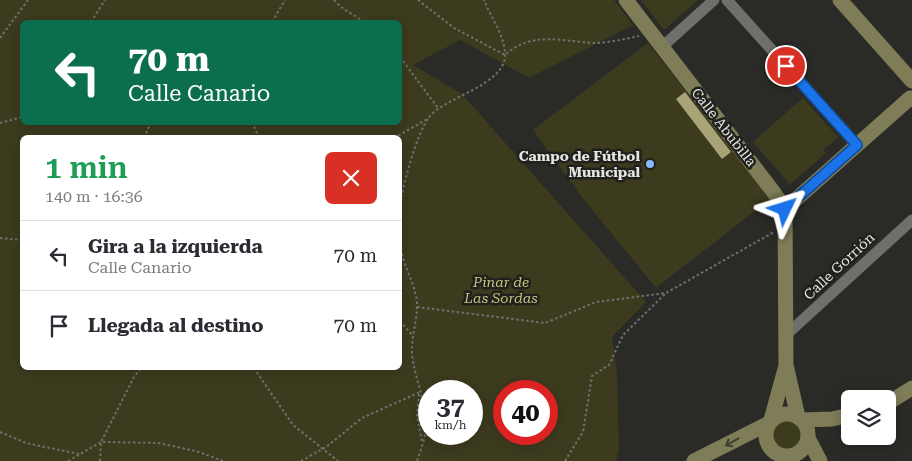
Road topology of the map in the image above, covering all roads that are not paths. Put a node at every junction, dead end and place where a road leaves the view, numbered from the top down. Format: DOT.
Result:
graph roads {
  1 [pos="626,0"];
  2 [pos="714,0"];
  3 [pos="727,0"];
  4 [pos="840,0"];
  5 [pos="662,47"];
  6 [pos="912,81"];
  7 [pos="911,99"];
  8 [pos="857,145"];
  9 [pos="785,209"];
  10 [pos="912,220"];
  11 [pos="786,335"];
  12 [pos="786,365"];
  13 [pos="912,388"];
  14 [pos="896,398"];
  15 [pos="841,417"];
  16 [pos="800,418"];
  17 [pos="832,419"];
  18 [pos="770,422"];
  19 [pos="808,437"];
  20 [pos="784,459"];
  21 [pos="694,461"];
  22 [pos="820,461"];
  1 -- 5 [label="street, Calle Abubilla"];
  2 -- 5 [label="street"];
  3 -- 8 [label="street"];
  4 -- 6 [label="street"];
  5 -- 9 [label="street, Calle Abubilla"];
  6 -- 7 [label="street"];
  7 -- 8 [label="street"];
  8 -- 9 [label="street"];
  9 -- 11 [label="street"];
  10 -- 11 [label="street, Calle Gorrión"];
  11 -- 12 [label="street"];
  12 -- 16 [label="street"];
  12 -- 18 [label="street"];
  13 -- 14 [label="street"];
  15 -- 17 [label="street"];
  16 -- 17 [label="street"];
  16 -- 18 [label="street"];
  16 -- 19 [label="street"];
  17 -- 19 [label="street"];
  18 -- 20 [label="street"];
  18 -- 21 [label="street, one-way"];
  19 -- 20 [label="street"];
  19 -- 22 [label="street"];
}
